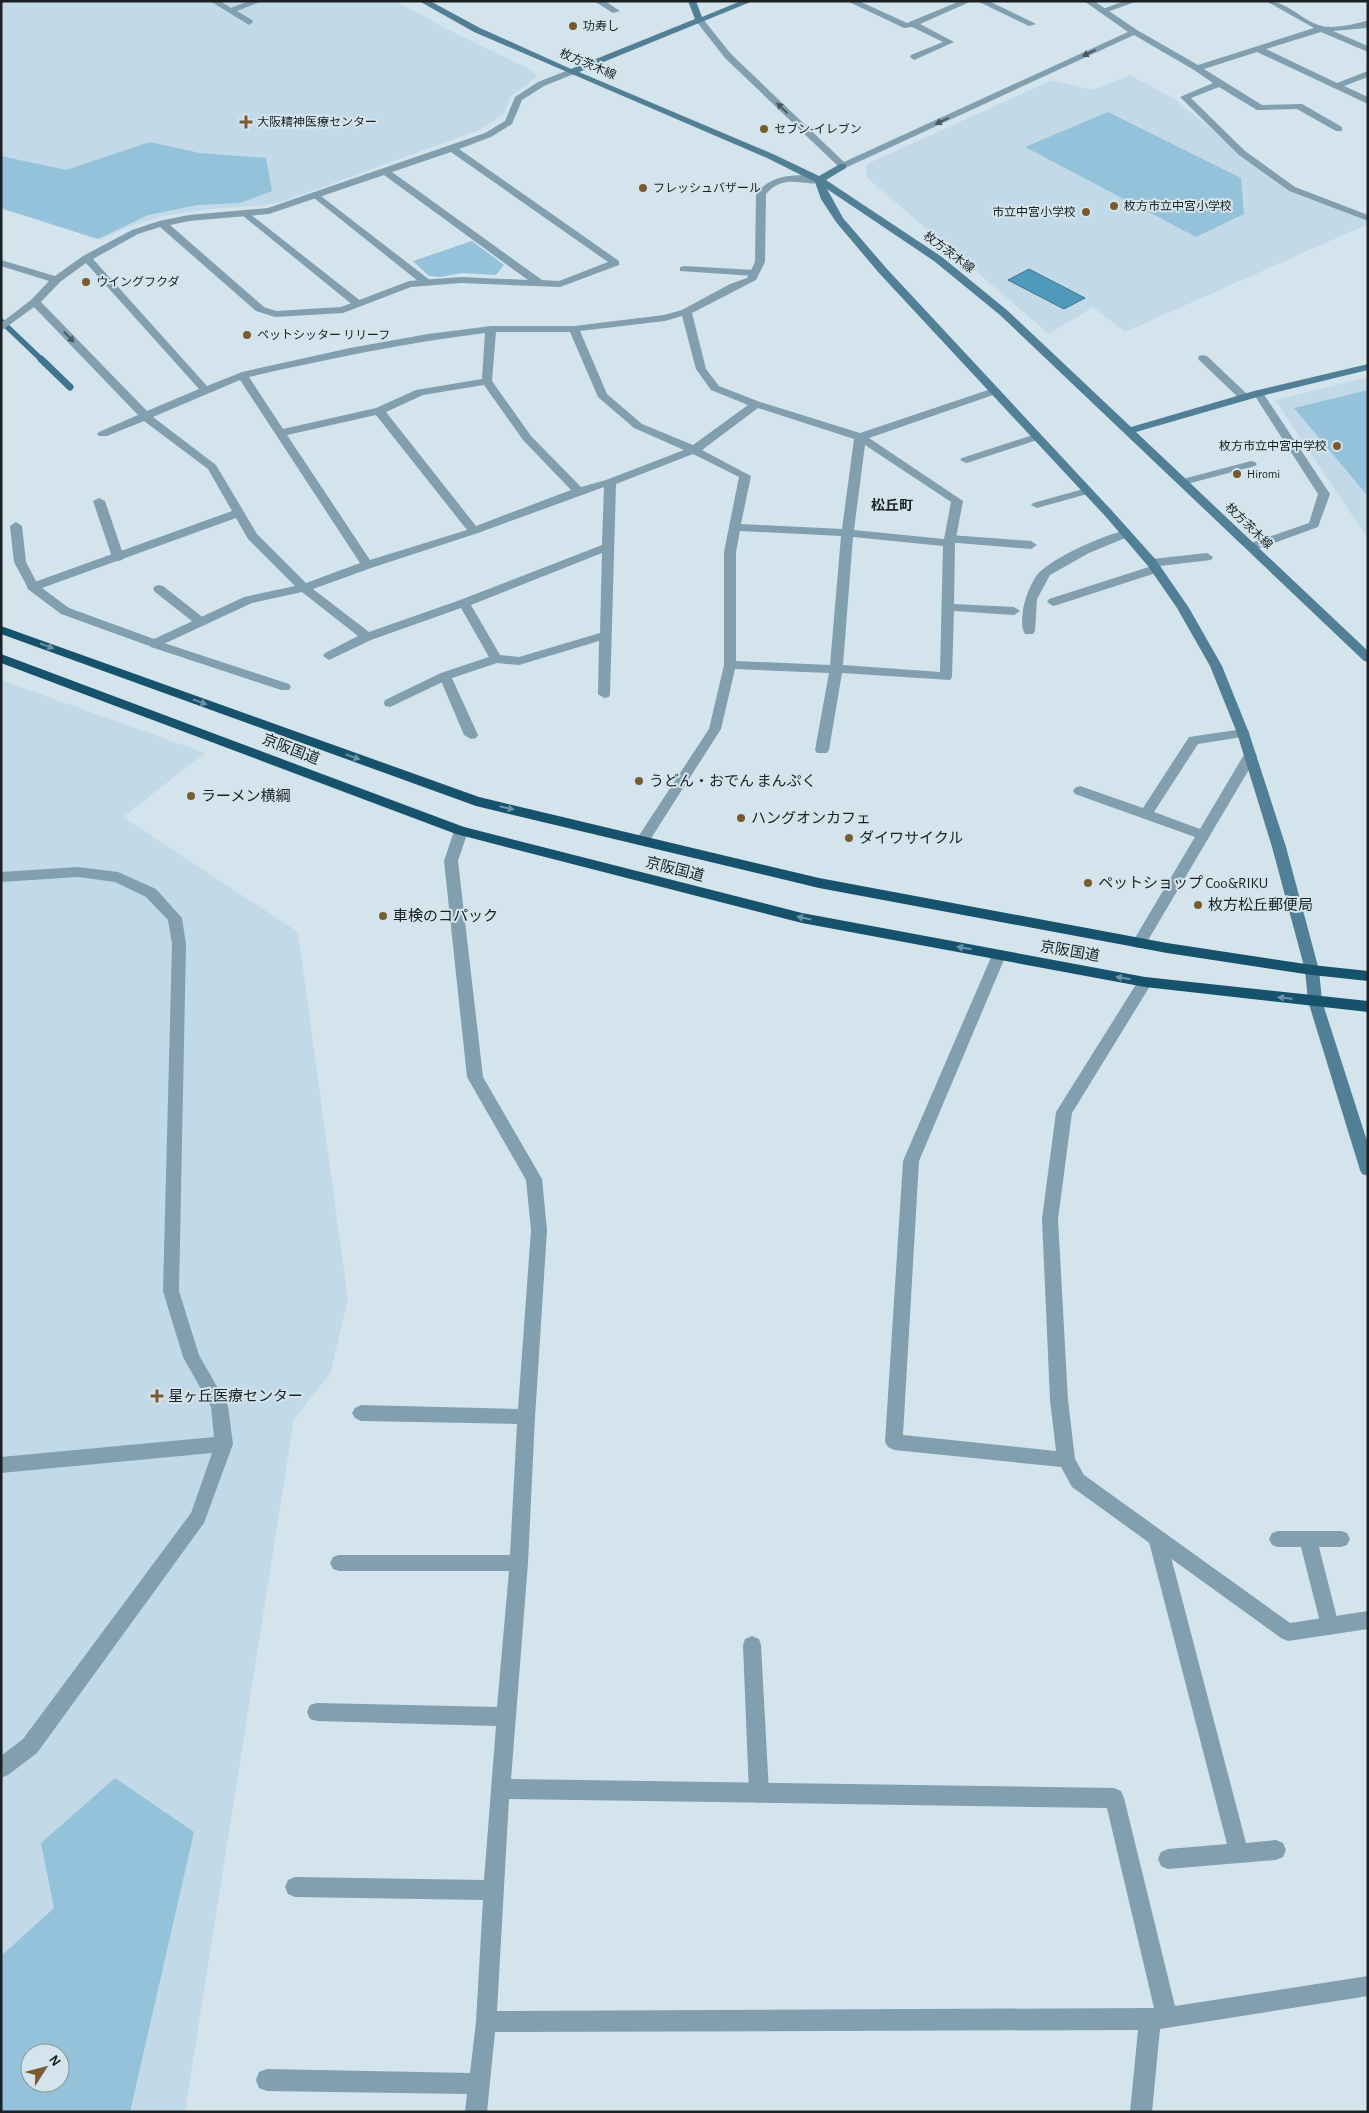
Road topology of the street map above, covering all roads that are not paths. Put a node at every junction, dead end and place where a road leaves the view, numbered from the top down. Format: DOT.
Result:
graph roads {
  1 [pos="214,1"];
  2 [pos="258,1"];
  3 [pos="423,1"];
  4 [pos="598,1"];
  5 [pos="692,1"];
  6 [pos="749,1"];
  7 [pos="851,1"];
  8 [pos="968,1"];
  9 [pos="981,1"];
  10 [pos="1088,1"];
  11 [pos="1134,1"];
  12 [pos="1270,1"];
  13 [pos="1104,10"];
  14 [pos="230,11"];
  15 [pos="616,11"];
  16 [pos="700,21"];
  17 [pos="249,22"];
  18 [pos="1368,23"];
  19 [pos="913,24"];
  20 [pos="1032,24"];
  21 [pos="1321,29"];
  22 [pos="1134,32"];
  23 [pos="1258,49"];
  24 [pos="1368,49"];
  25 [pos="914,57"];
  26 [pos="1196,68"];
  27 [pos="571,72"];
  28 [pos="1368,74"];
  29 [pos="1220,84"];
  30 [pos="1337,86"];
  31 [pos="1368,101"];
  32 [pos="1339,129"];
  33 [pos="452,148"];
  34 [pos="843,166"];
  35 [pos="386,172"];
  36 [pos="819,180"];
  37 [pos="317,196"];
  38 [pos="245,213"];
  39 [pos="1368,218"];
  40 [pos="162,223"];
  41 [pos="87,258"];
  42 [pos="1,263"];
  43 [pos="684,269"];
  44 [pos="754,273"];
  45 [pos="56,280"];
  46 [pos="427,283"];
  47 [pos="539,283"];
  48 [pos="35,302"];
  49 [pos="358,304"];
  50 [pos="686,312"];
  51 [pos="1,328"];
  52 [pos="492,329"];
  53 [pos="574,329"];
  54 [pos="1204,358"];
  55 [pos="1368,367"];
  56 [pos="242,375"];
  57 [pos="487,381"];
  58 [pos="205,390"];
  59 [pos="995,391"];
  60 [pos="1258,393"];
  61 [pos="1244,397"];
  62 [pos="756,404"];
  63 [pos="379,411"];
  64 [pos="146,417"];
  65 [pos="1129,431"];
  66 [pos="280,433"];
  67 [pos="103,434"];
  68 [pos="860,437"];
  69 [pos="1036,437"];
  70 [pos="694,450"];
  71 [pos="966,460"];
  72 [pos="1250,464"];
  73 [pos="610,482"];
  74 [pos="1183,482"];
  75 [pos="579,491"];
  76 [pos="1087,491"];
  77 [pos="99,501"];
  78 [pos="1037,505"];
  79 [pos="238,513"];
  80 [pos="16,526"];
  81 [pos="735,528"];
  82 [pos="474,531"];
  83 [pos="847,533"];
  84 [pos="1126,534"];
  85 [pos="949,541"];
  86 [pos="1031,545"];
  87 [pos="607,547"];
  88 [pos="1252,548"];
  89 [pos="118,557"];
  90 [pos="1207,557"];
  91 [pos="367,565"];
  92 [pos="1154,566"];
  93 [pos="33,587"];
  94 [pos="304,588"];
  95 [pos="159,589"];
  96 [pos="464,602"];
  97 [pos="1053,602"];
  98 [pos="948,607"];
  99 [pos="1014,611"];
  100 [pos="201,622"];
  101 [pos="1,630"];
  102 [pos="1029,631"];
  103 [pos="606,635"];
  104 [pos="367,637"];
  105 [pos="155,644"];
  106 [pos="330,656"];
  107 [pos="1,658"];
  108 [pos="1368,658"];
  109 [pos="496,659"];
  110 [pos="730,665"];
  111 [pos="836,669"];
  112 [pos="445,676"];
  113 [pos="285,687"];
  114 [pos="604,694"];
  115 [pos="390,703"];
  116 [pos="1243,733"];
  117 [pos="471,735"];
  118 [pos="822,750"];
  119 [pos="1250,756"];
  120 [pos="1080,791"];
  121 [pos="1146,814"];
  122 [pos="461,831"];
  123 [pos="1203,835"];
  124 [pos="643,840"];
  125 [pos="1,877"];
  126 [pos="1139,943"];
  127 [pos="998,954"];
  128 [pos="1312,970"];
  129 [pos="1368,976"];
  130 [pos="1145,982"];
  131 [pos="1316,1001"];
  132 [pos="1368,1008"];
  133 [pos="1368,1170"];
  134 [pos="361,1413"];
  135 [pos="526,1417"];
  136 [pos="224,1444"];
  137 [pos="1066,1460"];
  138 [pos="1,1465"];
  139 [pos="1157,1538"];
  140 [pos="1278,1539"];
  141 [pos="1308,1539"];
  142 [pos="1341,1539"];
  143 [pos="339,1563"];
  144 [pos="519,1563"];
  145 [pos="1368,1620"];
  146 [pos="1330,1626"];
  147 [pos="752,1645"];
  148 [pos="317,1712"];
  149 [pos="506,1717"];
  150 [pos="1,1768"];
  151 [pos="500,1789"];
  152 [pos="760,1793"];
  153 [pos="1276,1850"];
  154 [pos="1239,1854"];
  155 [pos="1168,1859"];
  156 [pos="295,1887"];
  157 [pos="494,1890"];
  158 [pos="1368,1986"];
  159 [pos="1159,2018"];
  160 [pos="486,2022"];
  161 [pos="268,2080"];
  162 [pos="479,2084"];
  163 [pos="476,2112"];
  164 [pos="1141,2112"];
  1 -- 14 [label="street"];
  2 -- 14 [label="street"];
  3 -- 27 [label="street, 枚方茨木線"];
  4 -- 15 [label="street"];
  5 -- 16 [label="street"];
  6 -- 16 [label="street"];
  7 -- 19 [label="street"];
  8 -- 19 [label="street"];
  9 -- 20 [label="street"];
  10 -- 13 [label="street"];
  11 -- 13 [label="street"];
  12 -- 21 [label="street"];
  13 -- 22 [label="street"];
  14 -- 17 [label="street"];
  16 -- 27 [label="street"];
  34 -- 16 [label="street, one-way"];
  18 -- 21 [label="street"];
  19 -- 25 [label="street"];
  21 -- 23 [label="street"];
  21 -- 24 [label="street"];
  22 -- 26 [label="street"];
  22 -- 34 [label="street, one-way"];
  23 -- 26 [label="street"];
  23 -- 30 [label="street"];
  26 -- 29 [label="street"];
  27 -- 33 [label="street"];
  27 -- 36 [label="street, 枚方茨木線"];
  28 -- 30 [label="street"];
  29 -- 32 [label="street"];
  29 -- 39 [label="street"];
  30 -- 31 [label="street"];
  33 -- 35 [label="street"];
  33 -- 47 [label="street"];
  34 -- 36 [label="street"];
  35 -- 37 [label="street"];
  35 -- 47 [label="street"];
  36 -- 44 [label="street"];
  36 -- 59 [label="street"];
  36 -- 65 [label="street, 枚方茨木線"];
  37 -- 38 [label="street"];
  37 -- 46 [label="street"];
  38 -- 40 [label="street"];
  38 -- 49 [label="street"];
  40 -- 41 [label="street"];
  40 -- 49 [label="street"];
  41 -- 45 [label="street"];
  41 -- 58 [label="street"];
  42 -- 45 [label="street"];
  43 -- 44 [label="street"];
  44 -- 50 [label="street"];
  45 -- 48 [label="street"];
  46 -- 47 [label="street"];
  46 -- 49 [label="street"];
  48 -- 51 [label="street"];
  48 -- 64 [label="street, one-way"];
  50 -- 53 [label="street"];
  50 -- 62 [label="street"];
  52 -- 53 [label="street"];
  52 -- 56 [label="street"];
  52 -- 57 [label="street"];
  53 -- 70 [label="street"];
  54 -- 61 [label="street"];
  55 -- 60 [label="street"];
  56 -- 58 [label="street"];
  56 -- 66 [label="street"];
  57 -- 63 [label="street"];
  57 -- 75 [label="street"];
  58 -- 64 [label="street"];
  59 -- 68 [label="street"];
  59 -- 69 [label="street"];
  60 -- 61 [label="street"];
  60 -- 88 [label="street"];
  61 -- 65 [label="street"];
  62 -- 68 [label="street"];
  62 -- 70 [label="street"];
  63 -- 66 [label="street"];
  63 -- 82 [label="street"];
  64 -- 67 [label="street"];
  64 -- 79 [label="street"];
  65 -- 74 [label="street, 枚方茨木線"];
  66 -- 91 [label="street"];
  68 -- 83 [label="street"];
  68 -- 85 [label="street"];
  69 -- 71 [label="street"];
  69 -- 76 [label="street"];
  70 -- 73 [label="street"];
  70 -- 81 [label="street"];
  72 -- 74 [label="street"];
  73 -- 75 [label="street"];
  73 -- 87 [label="street"];
  74 -- 88 [label="street, 枚方茨木線"];
  75 -- 82 [label="street"];
  76 -- 78 [label="street"];
  76 -- 84 [label="street"];
  77 -- 89 [label="street"];
  79 -- 89 [label="street"];
  79 -- 94 [label="street"];
  80 -- 93 [label="street"];
  81 -- 83 [label="street"];
  81 -- 110 [label="street"];
  82 -- 91 [label="street"];
  83 -- 85 [label="street"];
  83 -- 111 [label="street"];
  84 -- 92 [label="street"];
  84 -- 102 [label="street"];
  85 -- 86 [label="street"];
  85 -- 98 [label="street"];
  87 -- 96 [label="street"];
  87 -- 103 [label="street"];
  88 -- 108 [label="street, 枚方茨木線"];
  89 -- 93 [label="street"];
  90 -- 92 [label="street"];
  91 -- 94 [label="street"];
  92 -- 97 [label="street"];
  92 -- 116 [label="street"];
  93 -- 105 [label="street"];
  94 -- 100 [label="street"];
  94 -- 104 [label="street"];
  95 -- 100 [label="street"];
  96 -- 104 [label="street"];
  96 -- 109 [label="street"];
  98 -- 99 [label="street"];
  98 -- 111 [label="street"];
  100 -- 105 [label="street"];
  101 -- 124 [label="highway, 京阪国道, one-way"];
  103 -- 109 [label="street"];
  103 -- 114 [label="street"];
  104 -- 106 [label="street"];
  105 -- 113 [label="street"];
  107 -- 122 [label="highway, 京阪国道"];
  109 -- 112 [label="street"];
  110 -- 111 [label="street"];
  110 -- 124 [label="street"];
  111 -- 118 [label="street"];
  112 -- 115 [label="street"];
  112 -- 117 [label="street"];
  116 -- 119 [label="street"];
  116 -- 121 [label="street"];
  119 -- 123 [label="street"];
  119 -- 128 [label="street"];
  120 -- 121 [label="street"];
  121 -- 123 [label="street"];
  127 -- 122 [label="highway, 京阪国道, one-way"];
  122 -- 135 [label="street"];
  123 -- 126 [label="street"];
  124 -- 126 [label="highway, 京阪国道"];
  125 -- 136 [label="street"];
  126 -- 128 [label="highway, 京阪国道"];
  130 -- 127 [label="highway, 京阪国道, one-way"];
  127 -- 137 [label="street"];
  128 -- 129 [label="highway, 京阪国道"];
  128 -- 131 [label="street"];
  131 -- 130 [label="highway, 京阪国道, one-way"];
  130 -- 137 [label="street"];
  131 -- 132 [label="highway, 京阪国道"];
  131 -- 133 [label="street"];
  134 -- 135 [label="street"];
  135 -- 144 [label="street"];
  136 -- 138 [label="street"];
  136 -- 150 [label="street"];
  137 -- 139 [label="street"];
  139 -- 146 [label="street"];
  139 -- 154 [label="street"];
  140 -- 141 [label="street"];
  141 -- 142 [label="street"];
  141 -- 146 [label="street"];
  143 -- 144 [label="street"];
  144 -- 149 [label="street"];
  145 -- 146 [label="street"];
  147 -- 152 [label="street"];
  148 -- 149 [label="street"];
  149 -- 151 [label="street"];
  151 -- 152 [label="street"];
  151 -- 157 [label="street"];
  152 -- 159 [label="street"];
  153 -- 154 [label="street"];
  154 -- 155 [label="street"];
  156 -- 157 [label="street"];
  157 -- 160 [label="street"];
  158 -- 159 [label="street"];
  159 -- 160 [label="street"];
  159 -- 164 [label="street"];
  160 -- 162 [label="street"];
  161 -- 162 [label="street"];
  162 -- 163 [label="street"];
}
